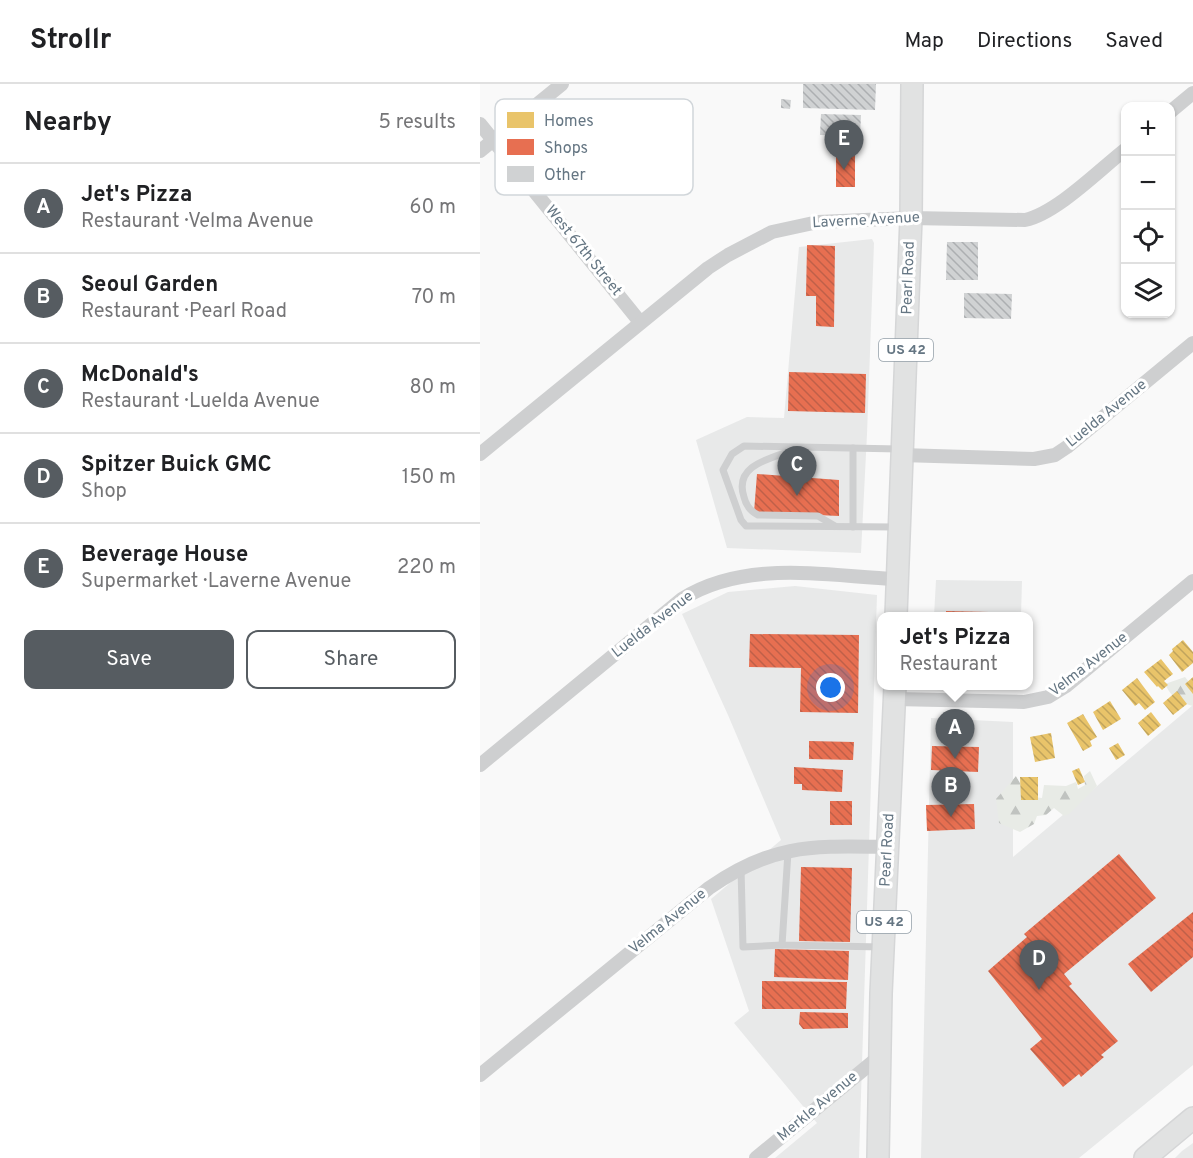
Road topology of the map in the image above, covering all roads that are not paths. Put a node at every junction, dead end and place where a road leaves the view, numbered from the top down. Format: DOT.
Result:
graph roads {
  1 [pos="562,84"];
  2 [pos="912,84"];
  3 [pos="1193,93"];
  4 [pos="544,99"];
  5 [pos="1175,108"];
  6 [pos="480,124"];
  7 [pos="494,140"];
  8 [pos="480,151"];
  9 [pos="1121,152"];
  10 [pos="538,195"];
  11 [pos="911,218"];
  12 [pos="640,322"];
  13 [pos="1193,343"];
  14 [pos="802,447"];
  15 [pos="853,448"];
  16 [pos="902,452"];
  17 [pos="480,454"];
  18 [pos="838,527"];
  19 [pos="853,527"];
  20 [pos="898,527"];
  21 [pos="896,579"];
  22 [pos="1193,581"];
  23 [pos="896,612"];
  24 [pos="895,692"];
  25 [pos="480,765"];
  26 [pos="888,847"];
  27 [pos="788,850"];
  28 [pos="741,868"];
  29 [pos="782,945"];
  30 [pos="883,947"];
  31 [pos="880,1056"];
  32 [pos="480,1075"];
  33 [pos="1193,1118"];
  34 [pos="756,1158"];
  35 [pos="878,1158"];
  36 [pos="1145,1158"];
  1 -- 4 [label="street"];
  2 -- 11 [label="main road, Pearl Road / US 42"];
  3 -- 5 [label="street"];
  6 -- 7 [label="street, West 67th Street"];
  7 -- 8 [label="street"];
  9 -- 11 [label="street, Laverne Avenue"];
  10 -- 12 [label="street, West 67th Street"];
  11 -- 12 [label="street, Laverne Avenue"];
  11 -- 16 [label="main road, Pearl Road / US 42"];
  12 -- 17 [label="street, Laverne Avenue"];
  13 -- 16 [label="street, Luelda Avenue"];
  14 -- 15 [label="lane"];
  14 -- 18 [label="lane"];
  14 -- 18 [label="lane"];
  15 -- 16 [label="lane"];
  15 -- 19 [label="lane"];
  16 -- 20 [label="main road, Pearl Road / US 42"];
  18 -- 19 [label="lane"];
  19 -- 20 [label="lane"];
  20 -- 21 [label="main road, Pearl Road / US 42"];
  21 -- 23 [label="main road, Pearl Road / US 42"];
  21 -- 25 [label="street, Luelda Avenue"];
  22 -- 24 [label="street, Velma Avenue"];
  24 -- 26 [label="main road, Pearl Road / US 42"];
  26 -- 27 [label="street, Velma Avenue"];
  26 -- 30 [label="main road, Pearl Road / US 42"];
  27 -- 28 [label="street, Velma Avenue"];
  27 -- 29 [label="lane"];
  28 -- 29 [label="lane"];
  28 -- 32 [label="street, Velma Avenue"];
  29 -- 30 [label="lane"];
  30 -- 31 [label="main road, Pearl Road / US 42"];
  31 -- 34 [label="street, Merkle Avenue"];
  31 -- 35 [label="main road, Pearl Road / US 42"];
  33 -- 36 [label="main road"];
}
